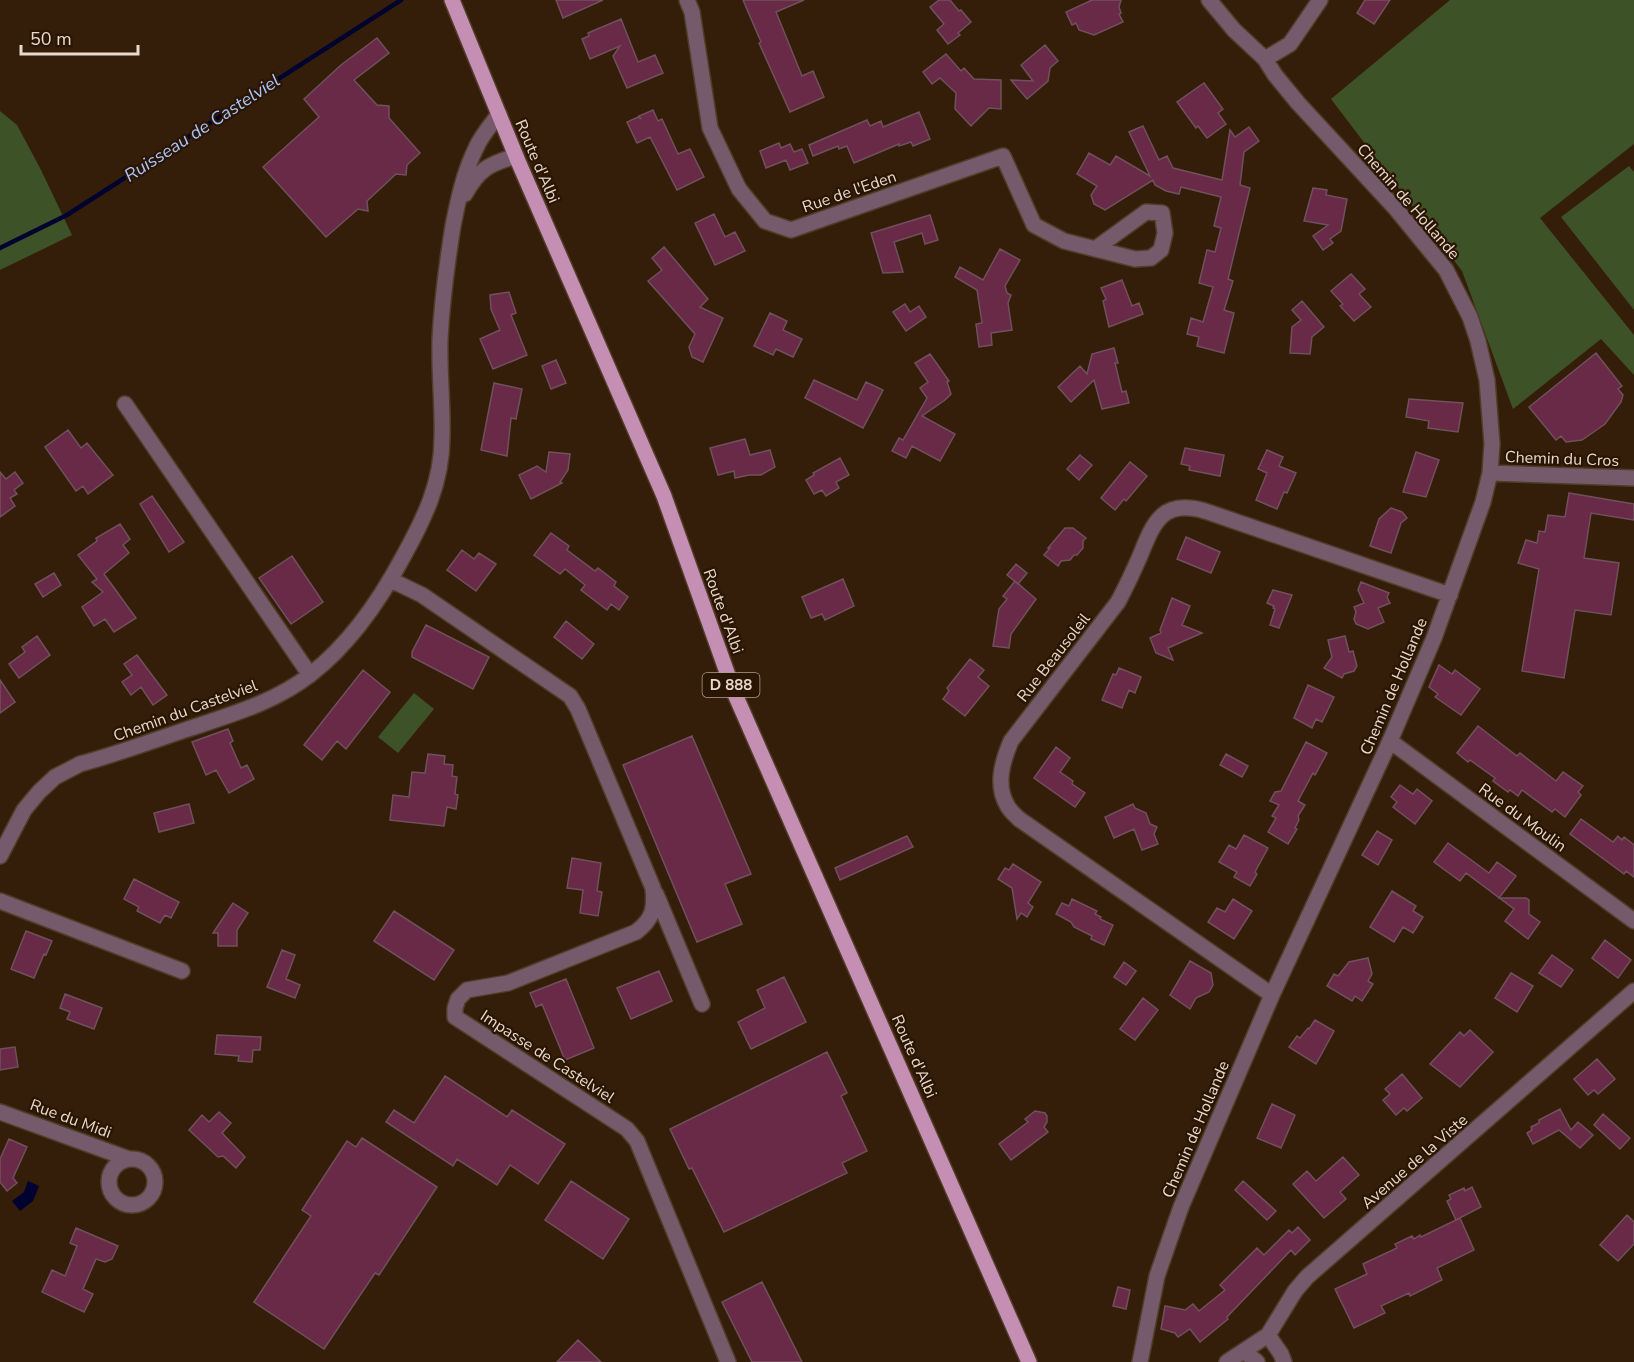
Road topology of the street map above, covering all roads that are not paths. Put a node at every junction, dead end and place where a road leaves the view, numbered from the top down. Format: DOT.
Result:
graph roads {
  1 [pos="452,0"];
  2 [pos="687,0"];
  3 [pos="1209,0"];
  4 [pos="1320,0"];
  5 [pos="1265,59"];
  6 [pos="499,114"];
  7 [pos="516,156"];
  8 [pos="456,210"];
  9 [pos="1095,249"];
  10 [pos="124,404"];
  11 [pos="1490,473"];
  12 [pos="1634,478"];
  13 [pos="391,580"];
  14 [pos="1449,595"];
  15 [pos="310,675"];
  16 [pos="1390,741"];
  17 [pos="0,856"];
  18 [pos="653,888"];
  19 [pos="0,901"];
  20 [pos="1634,921"];
  21 [pos="182,971"];
  22 [pos="1634,991"];
  23 [pos="1272,995"];
  24 [pos="702,1004"];
  25 [pos="0,1112"];
  26 [pos="129,1159"];
  27 [pos="1268,1335"];
  28 [pos="1245,1352"];
  29 [pos="728,1362"];
  30 [pos="1029,1362"];
  31 [pos="1140,1362"];
  32 [pos="1227,1362"];
  33 [pos="1257,1362"];
  34 [pos="1284,1362"];
  1 -- 6 [label="main road, Route d'Albi / D 888"];
  2 -- 9 [label="street, Rue de l'Eden"];
  3 -- 5 [label="street, Chemin de Hollande"];
  4 -- 5 [label="street"];
  5 -- 11 [label="street, Chemin de Hollande"];
  6 -- 7 [label="main road, Route d'Albi / D 888"];
  6 -- 8 [label="street, Chemin du Castelviel"];
  7 -- 8 [label="street, Chemin du Castelviel"];
  7 -- 30 [label="main road, Route d'Albi / D 888"];
  8 -- 13 [label="street, Chemin du Castelviel"];
  10 -- 15 [label="street"];
  11 -- 12 [label="street, Chemin du Cros"];
  11 -- 14 [label="street, Chemin de Hollande"];
  13 -- 15 [label="street, Chemin du Castelviel"];
  13 -- 18 [label="street, Impasse de Castelviel"];
  14 -- 16 [label="street, Chemin de Hollande"];
  14 -- 23 [label="street, Rue Beausoleil"];
  15 -- 17 [label="street, Chemin du Castelviel"];
  16 -- 20 [label="street, Rue du Moulin"];
  16 -- 23 [label="street, Chemin de Hollande"];
  18 -- 24 [label="street, Impasse de Castelviel"];
  18 -- 29 [label="street, Impasse de Castelviel"];
  19 -- 21 [label="street"];
  22 -- 27 [label="street, Avenue de la Viste"];
  23 -- 31 [label="street, Chemin de Hollande"];
  25 -- 26 [label="street, Rue du Midi"];
  27 -- 28 [label="street, Avenue de la Viste"];
  27 -- 34 [label="street"];
  28 -- 32 [label="street, Avenue de la Viste"];
  28 -- 33 [label="street"];
}
